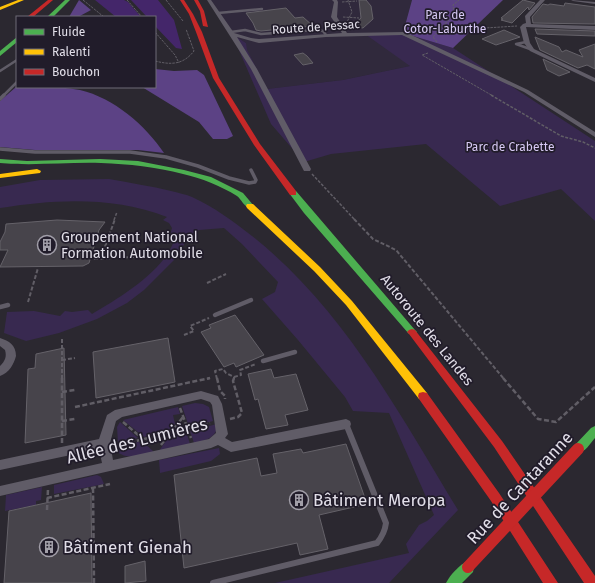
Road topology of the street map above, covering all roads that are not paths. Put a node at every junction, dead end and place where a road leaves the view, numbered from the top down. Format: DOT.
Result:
graph roads {
  1 [pos="22,0"];
  2 [pos="51,0"];
  3 [pos="63,0"];
  4 [pos="68,0"];
  5 [pos="182,0"];
  6 [pos="196,0"];
  7 [pos="209,0"];
  8 [pos="543,0"];
  9 [pos="573,0"];
  10 [pos="335,1"];
  11 [pos="595,3"];
  12 [pos="262,9"];
  13 [pos="0,10"];
  14 [pos="218,13"];
  15 [pos="31,16"];
  16 [pos="44,16"];
  17 [pos="51,16"];
  18 [pos="527,25"];
  19 [pos="595,28"];
  20 [pos="16,29"];
  21 [pos="231,33"];
  22 [pos="345,34"];
  23 [pos="326,35"];
  24 [pos="16,40"];
  25 [pos="0,42"];
  26 [pos="526,42"];
  27 [pos="530,49"];
  28 [pos="0,54"];
  29 [pos="16,54"];
  30 [pos="0,61"];
  31 [pos="16,61"];
  32 [pos="0,71"];
  33 [pos="595,80"];
  34 [pos="16,83"];
  35 [pos="0,98"];
  36 [pos="230,101"];
  37 [pos="595,136"];
  38 [pos="0,149"];
  39 [pos="0,161"];
  40 [pos="307,169"];
  41 [pos="251,170"];
  42 [pos="0,176"];
  43 [pos="254,211"];
  44 [pos="251,300"];
  45 [pos="8,305"];
  46 [pos="0,307"];
  47 [pos="215,315"];
  48 [pos="0,342"];
  49 [pos="295,352"];
  50 [pos="263,361"];
  51 [pos="0,372"];
  52 [pos="346,424"];
  53 [pos="595,431"];
  54 [pos="218,439"];
  55 [pos="104,446"];
  56 [pos="0,465"];
  57 [pos="108,467"];
  58 [pos="0,491"];
  59 [pos="212,583"];
  60 [pos="453,583"];
  61 [pos="551,583"];
  62 [pos="592,583"];
  1 -- 13 [label="main road"];
  2 -- 15 [label="main road"];
  3 -- 16 [label="main road"];
  4 -- 17 [label="main road"];
  5 -- 36 [label="main road"];
  6 -- 36 [label="main road"];
  7 -- 14 [label="street"];
  8 -- 18 [label="street"];
  9 -- 11 [label="street"];
  10 -- 22 [label="street"];
  12 -- 14 [label="lane"];
  14 -- 21 [label="street"];
  18 -- 19 [label="street"];
  18 -- 26 [label="street"];
  20 -- 25 [label="main road"];
  21 -- 23 [label="street, Route de Pessac"];
  21 -- 23 [label="lane"];
  21 -- 40 [label="street"];
  22 -- 23 [label="street, Route de Pessac"];
  22 -- 37 [label="street, Route de Pessac"];
  24 -- 28 [label="main road"];
  26 -- 27 [label="street"];
  26 -- 27 [label="lane"];
  27 -- 33 [label="street"];
  29 -- 30 [label="main road"];
  31 -- 32 [label="lane"];
  34 -- 35 [label="lane"];
  36 -- 62 [label="main road, Autoroute des Landes"];
  38 -- 41 [label="lane"];
  39 -- 43 [label="main road"];
  42 -- 43 [label="main road"];
  43 -- 61 [label="main road"];
  44 -- 47 [label="lane"];
  45 -- 46 [label="lane"];
  48 -- 51 [label="street"];
  49 -- 50 [label="lane"];
  52 -- 54 [label="street"];
  52 -- 59 [label="lane"];
  53 -- 60 [label="main road, Rue de Cantaranne, bridge"];
  54 -- 55 [label="street, Allée des Lumières"];
  54 -- 57 [label="street, Allée des Lumières"];
  55 -- 56 [label="street, Allée des Lumières"];
  55 -- 57 [label="street"];
  57 -- 58 [label="street, Allée des Lumières"];
}
